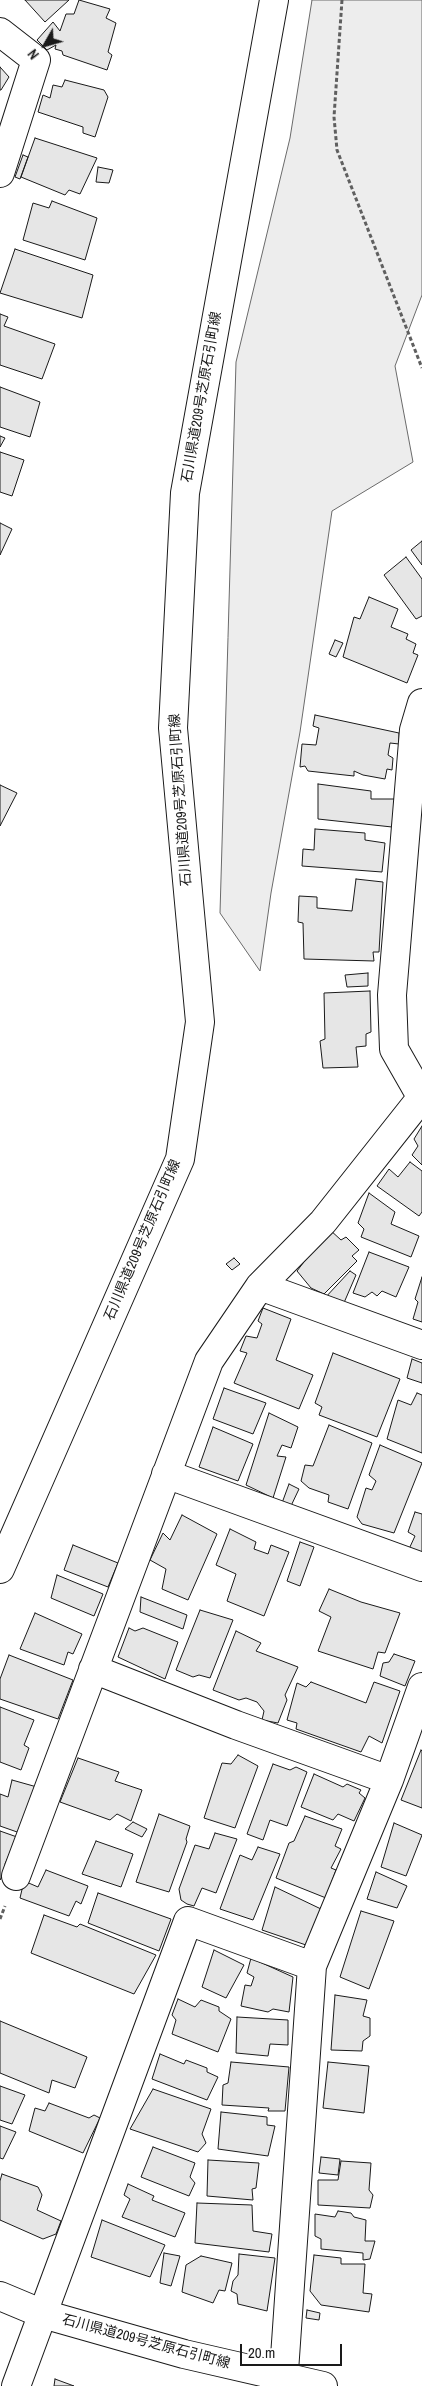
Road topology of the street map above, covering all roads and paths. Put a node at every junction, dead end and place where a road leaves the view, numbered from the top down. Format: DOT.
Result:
graph roads {
  1 [pos="274,0"];
  2 [pos="342,0"];
  3 [pos="0,32"];
  4 [pos="0,173"];
  5 [pos="422,368"];
  6 [pos="422,703"];
  7 [pos="422,1098"];
  8 [pos="260,1286"];
  9 [pos="422,1345"];
  10 [pos="166,1474"];
  11 [pos="422,1567"];
  12 [pos="0,1568"];
  13 [pos="93,1669"];
  14 [pos="422,1688"];
  15 [pos="389,1780"];
  16 [pos="16,1876"];
  17 [pos="312,1966"];
  18 [pos="0,2296"];
  19 [pos="44,2314"];
  20 [pos="283,2381"];
  21 [pos="16,2386"];
  22 [pos="323,2386"];
  1 -- 12 [label="street, 石川県道209号芝原石引町線"];
  2 -- 5 [label="path"];
  3 -- 4 [label="street"];
  6 -- 7 [label="street"];
  7 -- 8 [label="street"];
  8 -- 9 [label="street"];
  8 -- 10 [label="street"];
  10 -- 11 [label="street"];
  10 -- 13 [label="street"];
  13 -- 15 [label="street"];
  13 -- 16 [label="street"];
  14 -- 15 [label="street"];
  15 -- 17 [label="street"];
  17 -- 19 [label="street"];
  17 -- 20 [label="street"];
  18 -- 19 [label="street, 石川県道209号芝原石引町線"];
  19 -- 20 [label="street, 石川県道209号芝原石引町線"];
  19 -- 21 [label="street"];
  20 -- 22 [label="street, 石川県道209号芝原石引町線"];
}
